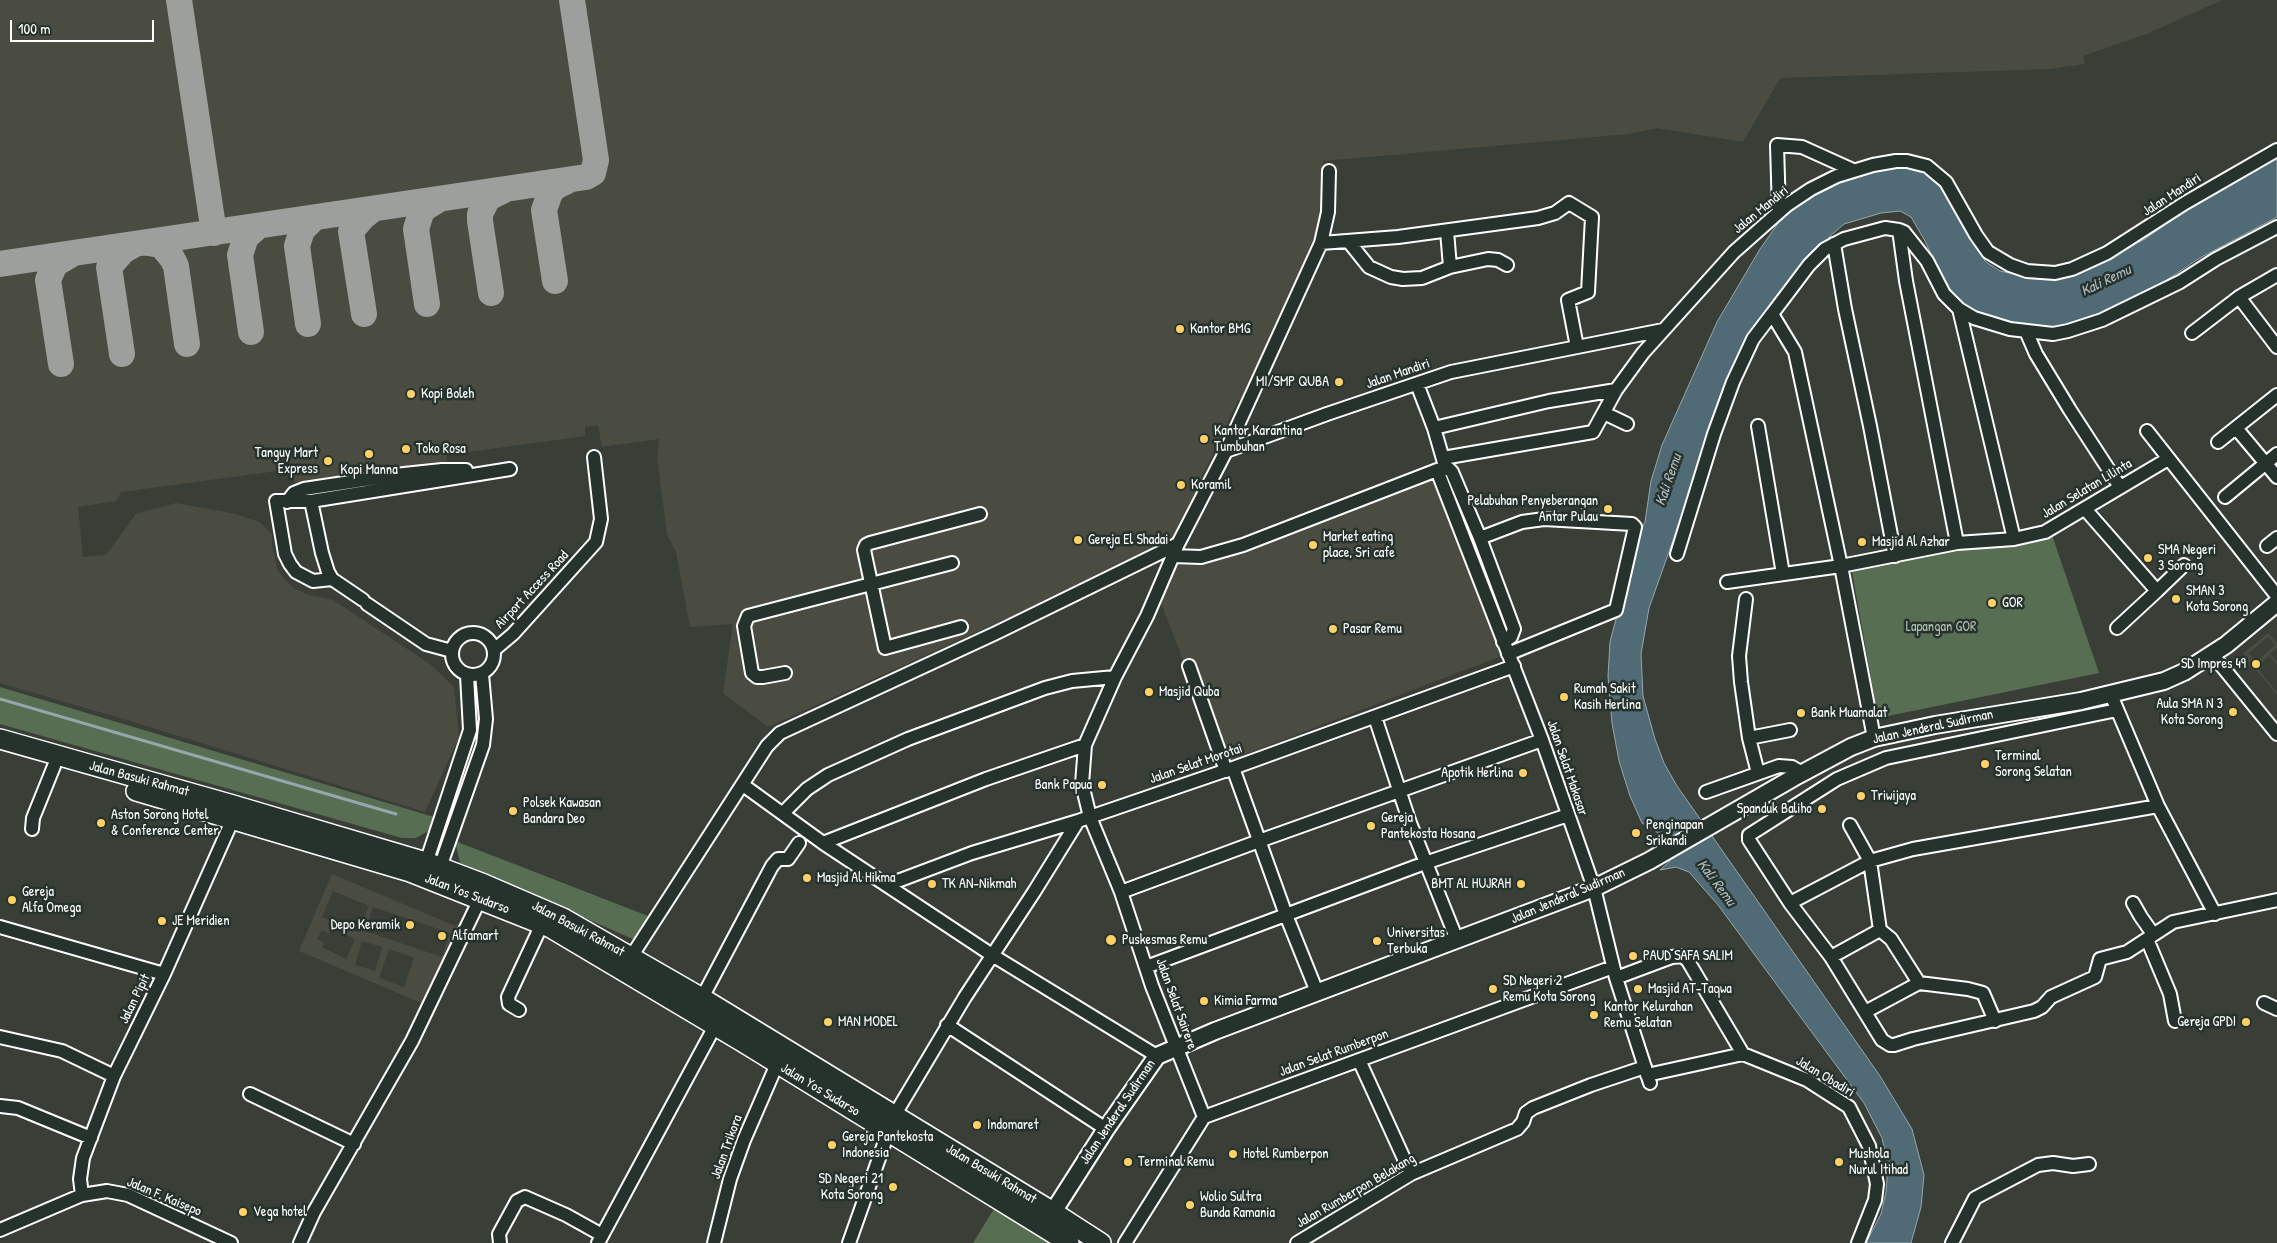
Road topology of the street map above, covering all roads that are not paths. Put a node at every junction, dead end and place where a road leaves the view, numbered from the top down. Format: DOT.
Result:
graph roads {
  1 [pos="2277,150"];
  2 [pos="1853,170"];
  3 [pos="1329,171"];
  4 [pos="1779,212"];
  5 [pos="2277,227"];
  6 [pos="1899,230"];
  7 [pos="1447,232"];
  8 [pos="1348,242"];
  9 [pos="1321,243"];
  10 [pos="1834,244"];
  11 [pos="1507,265"];
  12 [pos="1450,267"];
  13 [pos="2277,275"];
  14 [pos="2239,297"];
  15 [pos="1958,310"];
  16 [pos="1772,314"];
  17 [pos="1662,330"];
  18 [pos="2026,331"];
  19 [pos="2192,333"];
  20 [pos="1577,347"];
  21 [pos="2277,347"];
  22 [pos="1417,384"];
  23 [pos="1616,390"];
  24 [pos="2277,395"];
  25 [pos="1604,413"];
  26 [pos="1627,424"];
  27 [pos="1758,426"];
  28 [pos="1434,428"];
  29 [pos="2236,428"];
  30 [pos="2148,431"];
  31 [pos="2218,442"];
  32 [pos="1226,451"];
  33 [pos="2277,454"];
  34 [pos="594,456"];
  35 [pos="2168,459"];
  36 [pos="2265,464"];
  37 [pos="1442,466"];
  38 [pos="510,469"];
  39 [pos="2277,477"];
  40 [pos="2120,487"];
  41 [pos="346,489"];
  42 [pos="2225,497"];
  43 [pos="312,501"];
  44 [pos="288,502"];
  45 [pos="2085,509"];
  46 [pos="980,514"];
  47 [pos="1480,538"];
  48 [pos="2014,539"];
  49 [pos="1958,543"];
  50 [pos="1176,550"];
  51 [pos="1677,554"];
  52 [pos="1895,556"];
  53 [pos="952,563"];
  54 [pos="2184,565"];
  55 [pos="1841,566"];
  56 [pos="1783,574"];
  57 [pos="332,579"];
  58 [pos="1726,582"];
  59 [pos="872,584"];
  60 [pos="2157,591"];
  61 [pos="2277,596"];
  62 [pos="1746,598"];
  63 [pos="2277,603"];
  64 [pos="961,627"];
  65 [pos="2117,628"];
  66 [pos="1506,648"];
  67 [pos="494,650"];
  68 [pos="452,652"];
  69 [pos="2212,654"];
  70 [pos="1189,666"];
  71 [pos="1514,666"];
  72 [pos="785,673"];
  73 [pos="482,674"];
  74 [pos="467,675"];
  75 [pos="1115,677"];
  76 [pos="2114,702"];
  77 [pos="1375,717"];
  78 [pos="1790,730"];
  79 [pos="2277,734"];
  80 [pos="1749,738"];
  81 [pos="1874,738"];
  82 [pos="0,740"];
  83 [pos="1542,740"];
  84 [pos="1085,745"];
  85 [pos="0,752"];
  86 [pos="1826,760"];
  87 [pos="54,766"];
  88 [pos="1229,769"];
  89 [pos="93,772"];
  90 [pos="1758,773"];
  91 [pos="1802,773"];
  92 [pos="1837,779"];
  93 [pos="743,785"];
  94 [pos="1400,792"];
  95 [pos="1706,792"];
  96 [pos="2158,806"];
  97 [pos="783,813"];
  98 [pos="1568,815"];
  99 [pos="1084,819"];
  100 [pos="232,821"];
  101 [pos="1850,825"];
  102 [pos="32,829"];
  103 [pos="1259,841"];
  104 [pos="799,843"];
  105 [pos="822,843"];
  106 [pos="1870,861"];
  107 [pos="1425,863"];
  108 [pos="430,872"];
  109 [pos="887,885"];
  110 [pos="1594,888"];
  111 [pos="1121,892"];
  112 [pos="480,899"];
  113 [pos="2277,900"];
  114 [pos="1790,903"];
  115 [pos="2133,903"];
  116 [pos="2214,914"];
  117 [pos="1286,915"];
  118 [pos="542,924"];
  119 [pos="0,928"];
  120 [pos="1880,930"];
  121 [pos="2150,937"];
  122 [pos="1457,940"];
  123 [pos="992,955"];
  124 [pos="631,957"];
  125 [pos="1830,958"];
  126 [pos="1146,967"];
  127 [pos="1615,972"];
  128 [pos="164,974"];
  129 [pos="655,981"];
  130 [pos="1918,983"];
  131 [pos="1318,992"];
  132 [pos="702,998"];
  133 [pos="2264,1003"];
  134 [pos="2277,1009"];
  135 [pos="519,1010"];
  136 [pos="1865,1012"];
  137 [pos="1995,1021"];
  138 [pos="2176,1021"];
  139 [pos="947,1025"];
  140 [pos="715,1026"];
  141 [pos="0,1037"];
  142 [pos="1175,1046"];
  143 [pos="1743,1054"];
  144 [pos="1157,1056"];
  145 [pos="1358,1060"];
  146 [pos="777,1064"];
  147 [pos="1647,1075"];
  148 [pos="114,1076"];
  149 [pos="250,1094"];
  150 [pos="0,1106"];
  151 [pos="1204,1116"];
  152 [pos="890,1124"];
  153 [pos="1106,1128"];
  154 [pos="90,1138"];
  155 [pos="354,1144"];
  156 [pos="2089,1164"];
  157 [pos="1411,1174"];
  158 [pos="82,1195"];
  159 [pos="1053,1212"];
  160 [pos="0,1230"];
  161 [pos="600,1239"];
  162 [pos="231,1243"];
  163 [pos="300,1243"];
  164 [pos="500,1243"];
  165 [pos="714,1243"];
  166 [pos="849,1243"];
  167 [pos="1069,1243"];
  168 [pos="1101,1243"];
  169 [pos="1126,1243"];
  170 [pos="1297,1243"];
  171 [pos="1858,1243"];
  172 [pos="1952,1243"];
  1 -- 2 [label="street, Jalan Mandiri"];
  2 -- 4 [label="street, Jalan Mandiri"];
  2 -- 4 [label="street"];
  3 -- 9 [label="street, Jalan Selat Sairere"];
  4 -- 17 [label="street, Jalan Mandiri"];
  5 -- 18 [label="street"];
  6 -- 10 [label="street"];
  6 -- 15 [label="street"];
  6 -- 49 [label="street"];
  7 -- 8 [label="street"];
  7 -- 12 [label="street"];
  7 -- 20 [label="street"];
  8 -- 9 [label="street"];
  8 -- 12 [label="street"];
  9 -- 32 [label="street, Jalan Selat Sairere"];
  10 -- 16 [label="street"];
  10 -- 52 [label="street"];
  11 -- 12 [label="street"];
  13 -- 14 [label="street"];
  14 -- 19 [label="street"];
  14 -- 21 [label="street"];
  15 -- 18 [label="street"];
  15 -- 48 [label="street"];
  16 -- 51 [label="street"];
  16 -- 55 [label="street"];
  17 -- 20 [label="street, Jalan Mandiri"];
  17 -- 23 [label="street"];
  18 -- 40 [label="street"];
  20 -- 22 [label="street, Jalan Mandiri"];
  22 -- 28 [label="street"];
  22 -- 32 [label="street, Jalan Mandiri"];
  23 -- 25 [label="street"];
  23 -- 28 [label="street"];
  24 -- 29 [label="street"];
  25 -- 26 [label="street"];
  25 -- 37 [label="street"];
  27 -- 56 [label="street"];
  28 -- 37 [label="street"];
  29 -- 31 [label="street"];
  29 -- 36 [label="street"];
  30 -- 35 [label="street"];
  32 -- 50 [label="street, Jalan Selat Sairere"];
  33 -- 36 [label="street"];
  34 -- 67 [label="street, Airport Access Road"];
  35 -- 40 [label="street, Jalan Selatan Lilinta"];
  35 -- 61 [label="street"];
  36 -- 39 [label="street"];
  36 -- 42 [label="street"];
  37 -- 47 [label="street"];
  37 -- 50 [label="street"];
  37 -- 66 [label="street, Jalan Selat Makasar"];
  38 -- 41 [label="street"];
  40 -- 45 [label="street, Jalan Selatan Lilinta"];
  41 -- 43 [label="street"];
  41 -- 44 [label="street"];
  43 -- 44 [label="street"];
  43 -- 57 [label="street"];
  44 -- 57 [label="street"];
  45 -- 48 [label="street, Jalan Selatan Lilinta"];
  45 -- 60 [label="street"];
  46 -- 59 [label="street"];
  47 -- 66 [label="street"];
  47 -- 66 [label="street"];
  48 -- 49 [label="street, Jalan Selatan Lilinta"];
  49 -- 52 [label="street, Jalan Selatan Lilinta"];
  50 -- 75 [label="street, Jalan Selat Sairere"];
  50 -- 93 [label="street"];
  52 -- 55 [label="street, Jalan Selatan Lilinta"];
  53 -- 59 [label="street"];
  54 -- 60 [label="street"];
  55 -- 56 [label="street, Jalan Selatan Lilinta"];
  55 -- 81 [label="street"];
  56 -- 58 [label="street, Jalan Selatan Lilinta"];
  57 -- 68 [label="street"];
  59 -- 64 [label="street"];
  59 -- 72 [label="street"];
  60 -- 65 [label="street"];
  62 -- 80 [label="street"];
  63 -- 69 [label="main road, Jalan Jenderal Sudirman"];
  66 -- 71 [label="street, Jalan Selat Makasar"];
  67 -- 68 [label="street"];
  67 -- 73 [label="street"];
  68 -- 74 [label="street"];
  69 -- 76 [label="main road, Jalan Jenderal Sudirman"];
  69 -- 79 [label="street"];
  70 -- 88 [label="street"];
  71 -- 77 [label="street, Jalan Selat Morotai"];
  71 -- 83 [label="street, Jalan Selat Makasar"];
  73 -- 74 [label="street"];
  73 -- 108 [label="street"];
  74 -- 108 [label="street"];
  75 -- 84 [label="street, Jalan Selat Sairere"];
  75 -- 97 [label="street"];
  76 -- 81 [label="main road, Jalan Jenderal Sudirman"];
  76 -- 92 [label="street"];
  76 -- 96 [label="street"];
  77 -- 88 [label="street, Jalan Selat Morotai"];
  77 -- 94 [label="street"];
  78 -- 80 [label="street"];
  80 -- 90 [label="street"];
  81 -- 86 [label="main road, Jalan Jenderal Sudirman"];
  82 -- 89 [label="highway, Jalan Basuki Rahmat"];
  83 -- 94 [label="street"];
  83 -- 98 [label="street, Jalan Selat Makasar"];
  84 -- 99 [label="street, Jalan Selat Sairere"];
  84 -- 105 [label="street"];
  85 -- 87 [label="highway, Jalan Yos Sudarso"];
  86 -- 91 [label="main road, Jalan Jenderal Sudirman"];
  86 -- 92 [label="street"];
  87 -- 89 [label="highway, Jalan Yos Sudarso"];
  87 -- 102 [label="street"];
  88 -- 99 [label="street, Jalan Selat Morotai"];
  88 -- 103 [label="street"];
  89 -- 100 [label="highway, Jalan Yos Sudarso"];
  89 -- 108 [label="highway, Jalan Basuki Rahmat"];
  90 -- 91 [label="street"];
  90 -- 95 [label="street"];
  91 -- 110 [label="main road, Jalan Jenderal Sudirman"];
  92 -- 114 [label="street"];
  93 -- 97 [label="street"];
  93 -- 124 [label="street"];
  94 -- 103 [label="street"];
  94 -- 107 [label="street"];
  96 -- 106 [label="street"];
  96 -- 116 [label="street"];
  97 -- 105 [label="street"];
  98 -- 107 [label="street"];
  98 -- 110 [label="street, Jalan Selat Makasar"];
  99 -- 109 [label="street, Jalan Selat Morotai"];
  99 -- 111 [label="street, Jalan Selat Sairere"];
  99 -- 123 [label="street"];
  100 -- 108 [label="highway, Jalan Yos Sudarso"];
  100 -- 128 [label="street, Jalan Pipit"];
  101 -- 106 [label="street"];
  103 -- 111 [label="street"];
  103 -- 117 [label="street"];
  104 -- 132 [label="street"];
  105 -- 109 [label="street"];
  106 -- 114 [label="street"];
  106 -- 120 [label="street"];
  107 -- 117 [label="street"];
  107 -- 122 [label="street"];
  108 -- 112 [label="highway, Jalan Yos Sudarso"];
  108 -- 124 [label="highway, Jalan Basuki Rahmat"];
  109 -- 123 [label="street"];
  110 -- 122 [label="main road, Jalan Jenderal Sudirman"];
  110 -- 127 [label="street, Jalan Selat Makasar"];
  111 -- 126 [label="street, Jalan Selat Sairere"];
  112 -- 118 [label="highway, Jalan Yos Sudarso"];
  112 -- 155 [label="street"];
  113 -- 116 [label="street"];
  114 -- 125 [label="street"];
  115 -- 121 [label="street"];
  116 -- 121 [label="street"];
  117 -- 126 [label="street"];
  117 -- 131 [label="street"];
  118 -- 129 [label="highway, Jalan Yos Sudarso"];
  118 -- 135 [label="street"];
  119 -- 128 [label="street"];
  120 -- 125 [label="street"];
  120 -- 130 [label="street"];
  121 -- 137 [label="street"];
  121 -- 138 [label="street"];
  122 -- 131 [label="main road, Jalan Jenderal Sudirman"];
  123 -- 139 [label="street"];
  123 -- 144 [label="street"];
  124 -- 129 [label="highway, Jalan Basuki Rahmat"];
  125 -- 136 [label="street"];
  126 -- 142 [label="street, Jalan Selat Sairere"];
  127 -- 143 [label="street, Jalan Selat Rumberpon"];
  127 -- 145 [label="street, Jalan Selat Rumberpon"];
  127 -- 147 [label="street, Jalan Selat Makasar"];
  128 -- 148 [label="street, Jalan Pipit"];
  129 -- 132 [label="highway, Jalan Basuki Rahmat"];
  129 -- 140 [label="highway, Jalan Yos Sudarso"];
  130 -- 136 [label="street"];
  130 -- 137 [label="street"];
  131 -- 142 [label="main road, Jalan Jenderal Sudirman"];
  132 -- 152 [label="highway, Jalan Basuki Rahmat"];
  133 -- 134 [label="street"];
  136 -- 137 [label="street"];
  139 -- 152 [label="street"];
  139 -- 153 [label="street"];
  140 -- 146 [label="highway, Jalan Yos Sudarso"];
  140 -- 161 [label="street"];
  141 -- 148 [label="street"];
  142 -- 144 [label="main road, Jalan Jenderal Sudirman"];
  142 -- 151 [label="street, Jalan Selat Sairere"];
  143 -- 147 [label="street"];
  143 -- 171 [label="street, Jalan Obadiri"];
  144 -- 153 [label="main road, Jalan Jenderal Sudirman"];
  145 -- 151 [label="street, Jalan Selat Rumberpon"];
  145 -- 157 [label="street"];
  146 -- 152 [label="highway, Jalan Yos Sudarso"];
  146 -- 165 [label="street, Jalan Trikora"];
  147 -- 157 [label="street, Jalan Rumberpon Belakang"];
  148 -- 154 [label="street, Jalan Pipit"];
  149 -- 155 [label="street"];
  150 -- 154 [label="street"];
  151 -- 169 [label="street"];
  152 -- 159 [label="highway, Jalan Basuki Rahmat"];
  152 -- 166 [label="street"];
  152 -- 167 [label="highway, Jalan Yos Sudarso"];
  153 -- 159 [label="main road, Jalan Jenderal Sudirman"];
  154 -- 158 [label="street, Jalan Pipit"];
  155 -- 163 [label="street"];
  156 -- 172 [label="street"];
  157 -- 170 [label="street, Jalan Rumberpon Belakang"];
  158 -- 160 [label="street, Jalan F. Kaisepo"];
  158 -- 162 [label="street, Jalan F. Kaisepo"];
  159 -- 168 [label="highway, Jalan Basuki Rahmat"];
  161 -- 164 [label="street"];
}
